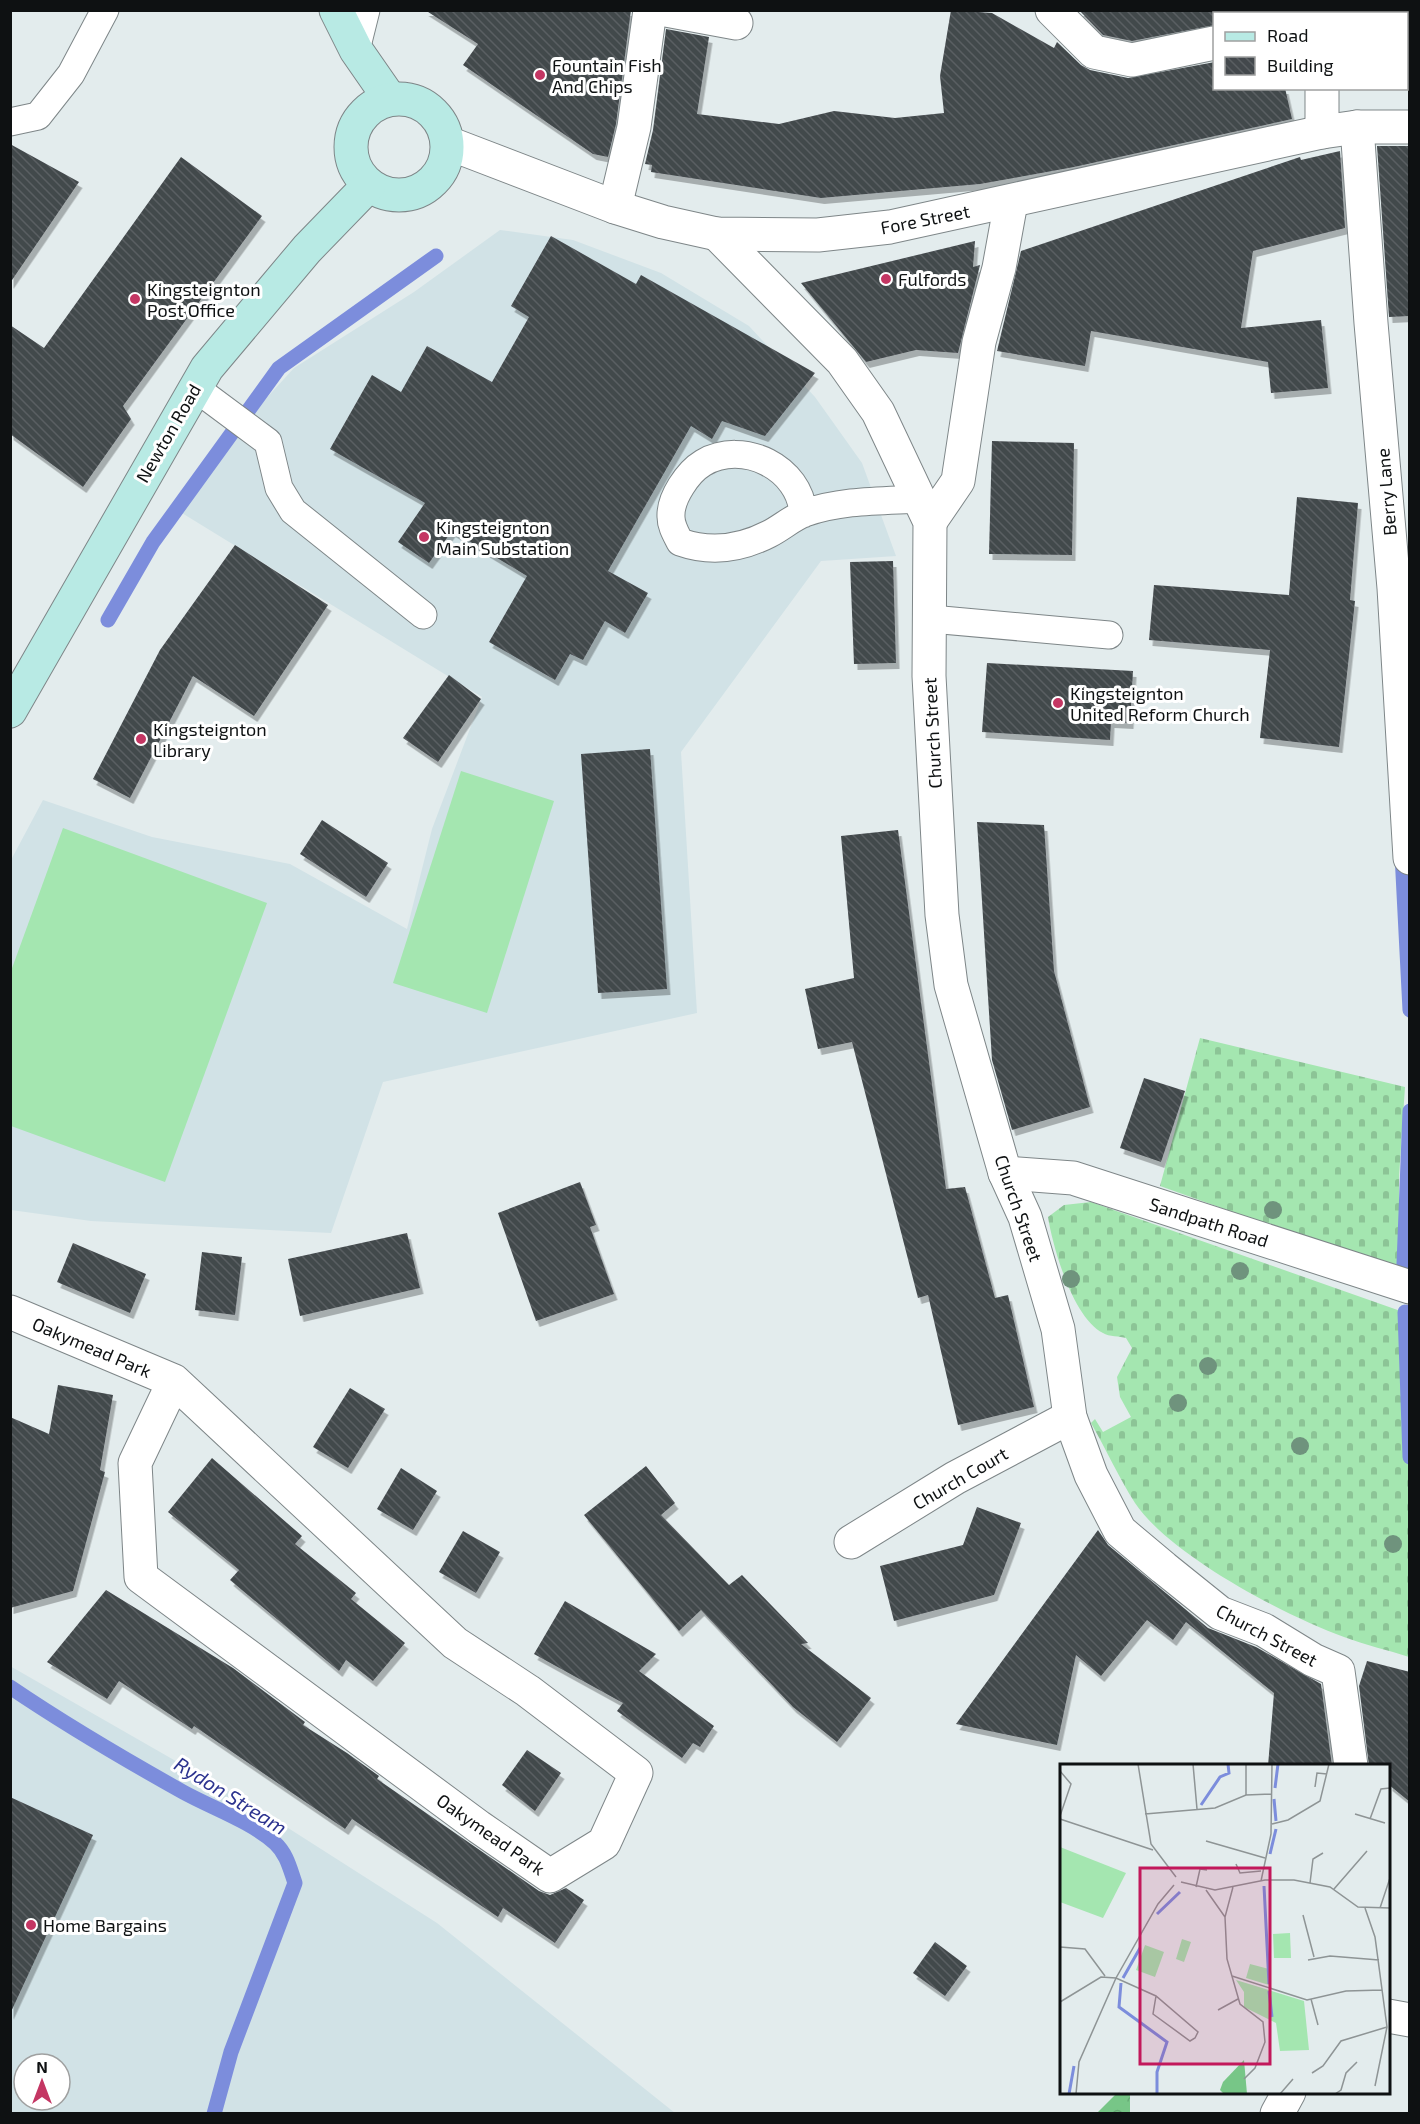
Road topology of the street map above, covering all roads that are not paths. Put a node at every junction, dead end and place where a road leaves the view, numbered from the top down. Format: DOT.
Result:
graph roads {
  1 [pos="105,10"];
  2 [pos="336,10"];
  3 [pos="366,10"];
  4 [pos="650,10"];
  5 [pos="666,10"];
  6 [pos="1052,10"];
  7 [pos="736,23"];
  8 [pos="1213,43"];
  9 [pos="356,50"];
  10 [pos="1322,90"];
  11 [pos="390,99"];
  12 [pos="10,122"];
  13 [pos="1358,127"];
  14 [pos="1410,127"];
  15 [pos="1322,132"];
  16 [pos="448,143"];
  17 [pos="369,185"];
  18 [pos="1011,202"];
  19 [pos="615,207"];
  20 [pos="717,234"];
  21 [pos="194,387"];
  22 [pos="925,511"];
  23 [pos="804,514"];
  24 [pos="423,615"];
  25 [pos="931,619"];
  26 [pos="1109,635"];
  27 [pos="10,711"];
  28 [pos="1410,858"];
  29 [pos="1005,1173"];
  30 [pos="1410,1287"];
  31 [pos="10,1312"];
  32 [pos="174,1382"];
  33 [pos="1070,1417"];
  34 [pos="851,1542"];
  35 [pos="1351,1764"];
  36 [pos="1390,2016"];
  37 [pos="1410,2020"];
  38 [pos="1288,2094"];
  39 [pos="1277,2114"];
  1 -- 12 [label="lane"];
  2 -- 9 [label="main road"];
  3 -- 9 [label="lane"];
  4 -- 19 [label="street"];
  5 -- 7 [label="street"];
  6 -- 8 [label="street"];
  9 -- 11 [label="main road"];
  10 -- 15 [label="street"];
  11 -- 16 [label="main road"];
  11 -- 17 [label="main road"];
  13 -- 14 [label="street, Fore Street"];
  13 -- 15 [label="street, Fore Street"];
  13 -- 28 [label="street, Berry Lane"];
  15 -- 18 [label="street, Fore Street"];
  16 -- 17 [label="main road"];
  16 -- 19 [label="street, Fore Street"];
  17 -- 21 [label="main road, Newton Road"];
  18 -- 20 [label="street, Fore Street"];
  18 -- 22 [label="street"];
  19 -- 20 [label="street, Fore Street"];
  20 -- 22 [label="street, Church Street"];
  21 -- 24 [label="lane"];
  21 -- 27 [label="main road, Newton Road"];
  22 -- 23 [label="lane"];
  22 -- 25 [label="street, Church Street"];
  23 -- 23 [label="lane"];
  25 -- 26 [label="lane"];
  25 -- 29 [label="street, Church Street"];
  29 -- 30 [label="street, Sandpath Road"];
  29 -- 33 [label="street, Church Street"];
  31 -- 32 [label="street, Oakymead Park"];
  32 -- 32 [label="street, Oakymead Park"];
  33 -- 34 [label="street, Church Court"];
  33 -- 35 [label="street, Church Street"];
  36 -- 37 [label="street"];
  38 -- 39 [label="street"];
}
